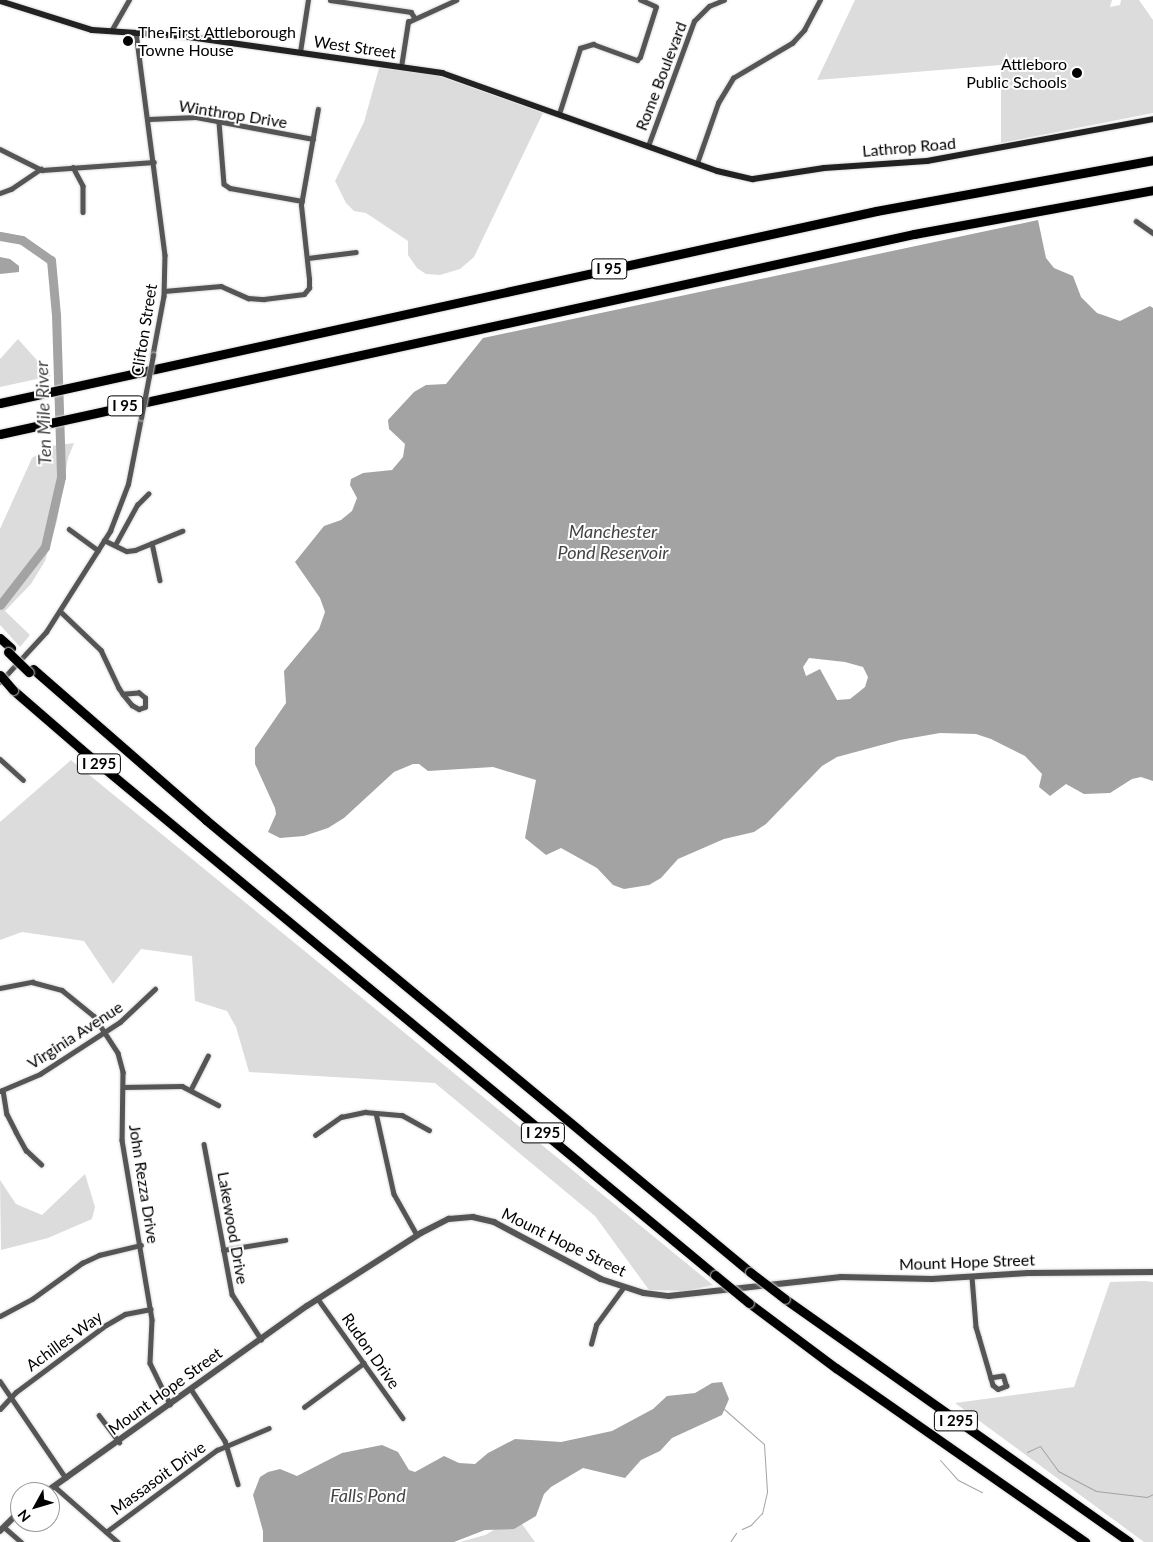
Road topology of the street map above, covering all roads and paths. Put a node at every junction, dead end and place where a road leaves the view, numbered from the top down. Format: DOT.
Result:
graph roads {
  1 [pos="129,0"];
  2 [pos="308,0"];
  3 [pos="330,0"];
  4 [pos="456,0"];
  5 [pos="640,0"];
  6 [pos="724,0"];
  7 [pos="820,0"];
  8 [pos="0,1"];
  9 [pos="415,18"];
  10 [pos="111,32"];
  11 [pos="136,32"];
  12 [pos="300,52"];
  13 [pos="401,67"];
  14 [pos="318,109"];
  15 [pos="559,114"];
  16 [pos="1153,119"];
  17 [pos="149,120"];
  18 [pos="218,122"];
  19 [pos="313,139"];
  20 [pos="648,146"];
  21 [pos="0,149"];
  22 [pos="1153,160"];
  23 [pos="154,162"];
  24 [pos="697,164"];
  25 [pos="73,167"];
  26 [pos="41,169"];
  27 [pos="1153,190"];
  28 [pos="0,192"];
  29 [pos="302,201"];
  30 [pos="83,212"];
  31 [pos="1136,221"];
  32 [pos="1153,233"];
  33 [pos="356,252"];
  34 [pos="308,258"];
  35 [pos="164,290"];
  36 [pos="0,403"];
  37 [pos="0,435"];
  38 [pos="148,494"];
  39 [pos="69,529"];
  40 [pos="182,531"];
  41 [pos="104,540"];
  42 [pos="152,543"];
  43 [pos="116,545"];
  44 [pos="98,550"];
  45 [pos="160,580"];
  46 [pos="60,611"];
  47 [pos="0,638"];
  48 [pos="0,645"];
  49 [pos="9,650"];
  50 [pos="0,679"];
  51 [pos="123,694"];
  52 [pos="0,759"];
  53 [pos="23,780"];
  54 [pos="0,988"];
  55 [pos="155,988"];
  56 [pos="105,1031"];
  57 [pos="208,1056"];
  58 [pos="123,1087"];
  59 [pos="191,1089"];
  60 [pos="2,1091"];
  61 [pos="218,1105"];
  62 [pos="376,1113"];
  63 [pos="429,1130"];
  64 [pos="315,1135"];
  65 [pos="204,1144"];
  66 [pos="41,1164"];
  67 [pos="417,1235"];
  68 [pos="285,1240"];
  69 [pos="141,1245"];
  70 [pos="223,1250"];
  71 [pos="1153,1272"];
  72 [pos="972,1277"];
  73 [pos="623,1288"];
  74 [pos="318,1299"];
  75 [pos="151,1309"];
  76 [pos="0,1316"];
  77 [pos="260,1339"];
  78 [pos="591,1344"];
  79 [pos="364,1363"];
  80 [pos="991,1378"];
  81 [pos="0,1381"];
  82 [pos="191,1389"];
  83 [pos="11,1398"];
  84 [pos="170,1404"];
  85 [pos="304,1407"];
  86 [pos="0,1409"];
  87 [pos="99,1415"];
  88 [pos="403,1418"];
  89 [pos="269,1428"];
  90 [pos="119,1442"];
  91 [pos="226,1445"];
  92 [pos="66,1478"];
  93 [pos="60,1482"];
  94 [pos="238,1484"];
  95 [pos="60,1491"];
  96 [pos="2,1529"];
  97 [pos="106,1532"];
  98 [pos="21,1542"];
  99 [pos="118,1542"];
  100 [pos="1085,1542"];
  101 [pos="1129,1542"];
  1 -- 10 [label="street"];
  2 -- 12 [label="street"];
  3 -- 9 [label="street"];
  4 -- 9 [label="street"];
  5 -- 15 [label="street"];
  6 -- 20 [label="street, Rome Boulevard"];
  7 -- 24 [label="street"];
  8 -- 10 [label="main road, West Street"];
  9 -- 13 [label="street"];
  10 -- 11 [label="main road, West Street"];
  11 -- 12 [label="main road, West Street"];
  11 -- 17 [label="street, Clifton Street"];
  12 -- 13 [label="main road, West Street"];
  13 -- 15 [label="main road, West Street"];
  14 -- 19 [label="street"];
  15 -- 20 [label="main road, West Street"];
  16 -- 24 [label="main road, Lathrop Road"];
  17 -- 18 [label="street, Winthrop Drive"];
  17 -- 23 [label="street, Clifton Street"];
  18 -- 19 [label="street, Winthrop Drive"];
  18 -- 29 [label="street"];
  19 -- 29 [label="street"];
  20 -- 24 [label="main road, West Street"];
  21 -- 26 [label="street"];
  22 -- 36 [label="highway, I 95"];
  23 -- 25 [label="street"];
  23 -- 35 [label="street, Clifton Street"];
  25 -- 26 [label="street"];
  25 -- 30 [label="street"];
  26 -- 28 [label="street"];
  27 -- 37 [label="highway, I 95"];
  29 -- 34 [label="street"];
  31 -- 32 [label="street"];
  33 -- 34 [label="street"];
  34 -- 35 [label="street"];
  35 -- 41 [label="street, Clifton Street, bridge"];
  38 -- 43 [label="street"];
  39 -- 44 [label="street"];
  40 -- 42 [label="street"];
  41 -- 43 [label="street"];
  41 -- 44 [label="street, Clifton Street"];
  42 -- 43 [label="street"];
  42 -- 45 [label="street"];
  44 -- 46 [label="street, Clifton Street"];
  46 -- 50 [label="street, Clifton Street"];
  46 -- 51 [label="street"];
  47 -- 49 [label="highway"];
  48 -- 49 [label="highway"];
  49 -- 101 [label="highway, I 295, bridge"];
  50 -- 100 [label="highway, I 295, bridge"];
  51 -- 51 [label="street"];
  52 -- 53 [label="street"];
  54 -- 56 [label="street, John Rezza Drive"];
  55 -- 56 [label="street, Virginia Avenue"];
  56 -- 58 [label="street, John Rezza Drive"];
  56 -- 60 [label="street, Virginia Avenue"];
  57 -- 59 [label="street"];
  58 -- 59 [label="street"];
  58 -- 69 [label="street, John Rezza Drive"];
  59 -- 61 [label="street"];
  60 -- 66 [label="street"];
  62 -- 63 [label="street"];
  62 -- 64 [label="street"];
  62 -- 67 [label="street"];
  65 -- 70 [label="street, Lakewood Drive"];
  67 -- 73 [label="street, Mount Hope Street"];
  67 -- 74 [label="street, Mount Hope Street"];
  68 -- 70 [label="street"];
  69 -- 75 [label="street, John Rezza Drive"];
  69 -- 76 [label="street"];
  70 -- 77 [label="street, Lakewood Drive"];
  71 -- 72 [label="street, Mount Hope Street"];
  72 -- 73 [label="street, Mount Hope Street"];
  72 -- 80 [label="street"];
  73 -- 78 [label="street"];
  74 -- 77 [label="street, Mount Hope Street"];
  74 -- 79 [label="street, Rudon Drive"];
  75 -- 83 [label="street, Achilles Way"];
  75 -- 84 [label="street, John Rezza Drive"];
  77 -- 82 [label="street, Mount Hope Street"];
  79 -- 85 [label="street"];
  79 -- 88 [label="street, Rudon Drive"];
  81 -- 83 [label="street"];
  82 -- 84 [label="street, Mount Hope Street"];
  82 -- 91 [label="street"];
  83 -- 86 [label="street, Achilles Way"];
  83 -- 92 [label="street"];
  84 -- 90 [label="street, Mount Hope Street"];
  87 -- 90 [label="street"];
  89 -- 91 [label="street, Massasoit Drive"];
  90 -- 92 [label="street, Mount Hope Street"];
  91 -- 94 [label="street"];
  91 -- 97 [label="street, Massasoit Drive"];
  92 -- 93 [label="street, Mount Hope Street"];
  95 -- 97 [label="street"];
  96 -- 98 [label="street"];
  97 -- 99 [label="street"];
}
